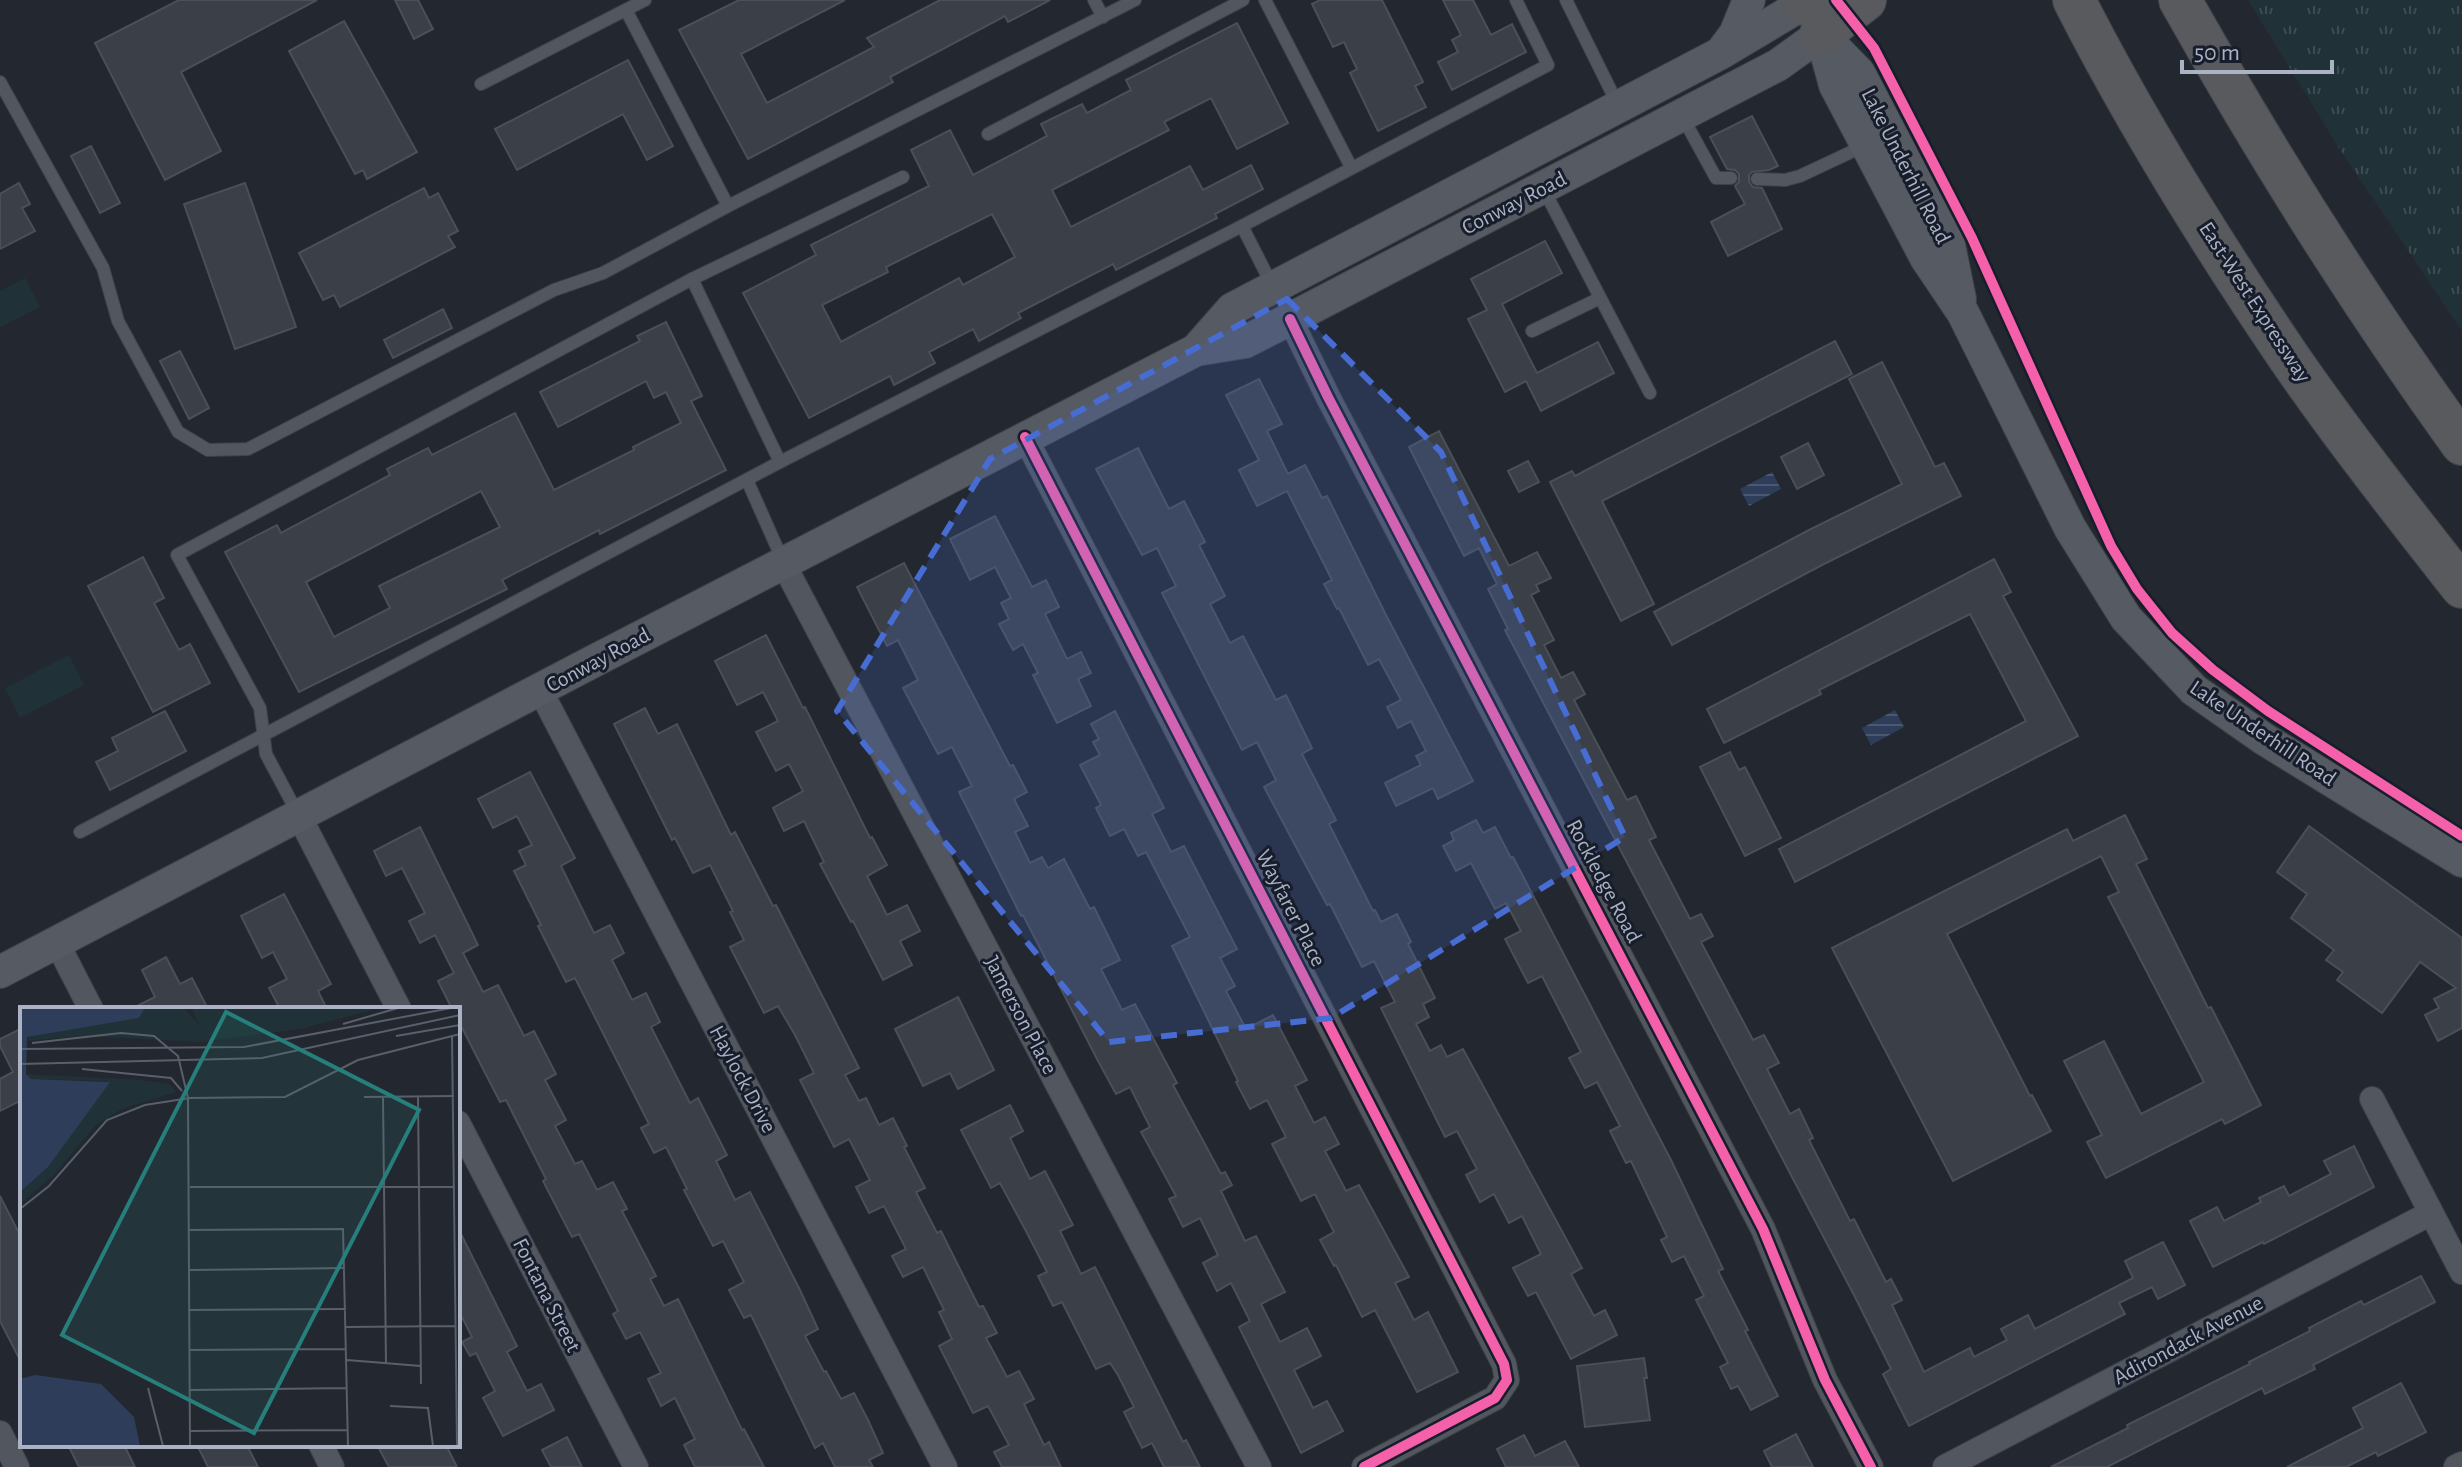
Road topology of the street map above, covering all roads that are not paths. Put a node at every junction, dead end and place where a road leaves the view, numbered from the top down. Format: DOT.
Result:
graph roads {
  1 [pos="645,0"];
  2 [pos="1094,0"];
  3 [pos="1135,0"];
  4 [pos="1243,0"];
  5 [pos="1265,0"];
  6 [pos="1516,0"];
  7 [pos="1566,0"];
  8 [pos="1749,0"];
  9 [pos="1865,0"];
  10 [pos="2074,0"];
  11 [pos="2180,0"];
  12 [pos="1808,9"];
  13 [pos="626,10"];
  14 [pos="1103,17"];
  15 [pos="1721,53"];
  16 [pos="0,82"];
  17 [pos="481,84"];
  18 [pos="1619,107"];
  19 [pos="1682,116"];
  20 [pos="988,134"];
  21 [pos="1866,145"];
  22 [pos="1351,167"];
  23 [pos="903,177"];
  24 [pos="1731,178"];
  25 [pos="1757,179"];
  26 [pos="1543,188"];
  27 [pos="728,206"];
  28 [pos="1242,226"];
  29 [pos="692,279"];
  30 [pos="1273,287"];
  31 [pos="1600,298"];
  32 [pos="1963,313"];
  33 [pos="1290,319"];
  34 [pos="1532,331"];
  35 [pos="1196,350"];
  36 [pos="2408,369"];
  37 [pos="1650,393"];
  38 [pos="2462,426"];
  39 [pos="1025,437"];
  40 [pos="2462,444"];
  41 [pos="780,462"];
  42 [pos="747,480"];
  43 [pos="783,563"];
  44 [pos="2462,587"];
  45 [pos="540,690"];
  46 [pos="264,735"];
  47 [pos="299,816"];
  48 [pos="80,832"];
  49 [pos="2462,861"];
  50 [pos="57,943"];
  51 [pos="0,972"];
  52 [pos="90,1007"];
  53 [pos="398,1007"];
  54 [pos="2372,1099"];
  55 [pos="460,1127"];
  56 [pos="2431,1213"];
  57 [pos="2462,1272"];
  58 [pos="0,1433"];
  59 [pos="322,1447"];
  60 [pos="2462,1464"];
  61 [pos="17,1467"];
  62 [pos="332,1467"];
  63 [pos="636,1467"];
  64 [pos="945,1467"];
  65 [pos="1259,1467"];
  66 [pos="1364,1467"];
  67 [pos="1871,1467"];
  68 [pos="1945,1467"];
  69 [pos="2456,1467"];
  1 -- 13 [label="lane"];
  2 -- 14 [label="lane"];
  3 -- 14 [label="lane"];
  4 -- 20 [label="lane"];
  5 -- 22 [label="lane"];
  6 -- 22 [label="lane"];
  7 -- 18 [label="lane"];
  8 -- 15 [label="main road"];
  9 -- 12 [label="highway"];
  10 -- 44 [label="highway, East-West Expressway"];
  11 -- 36 [label="highway"];
  12 -- 15 [label="main road, Conway Road"];
  12 -- 19 [label="main road, Conway Road"];
  12 -- 21 [label="main road, Lake Underhill Road"];
  12 -- 32 [label="main road, Lake Underhill Road"];
  13 -- 17 [label="lane"];
  13 -- 27 [label="lane"];
  14 -- 27 [label="lane"];
  15 -- 18 [label="main road, Conway Road"];
  16 -- 27 [label="lane"];
  18 -- 30 [label="main road, Conway Road"];
  19 -- 24 [label="lane"];
  19 -- 26 [label="main road, Conway Road"];
  21 -- 25 [label="lane"];
  21 -- 32 [label="main road, Lake Underhill Road"];
  22 -- 28 [label="lane"];
  23 -- 29 [label="lane"];
  26 -- 31 [label="lane"];
  26 -- 33 [label="main road, Conway Road"];
  28 -- 30 [label="lane"];
  28 -- 41 [label="lane"];
  29 -- 41 [label="lane"];
  29 -- 46 [label="lane"];
  30 -- 35 [label="main road, Conway Road"];
  31 -- 34 [label="lane"];
  31 -- 37 [label="lane"];
  32 -- 49 [label="main road, Lake Underhill Road"];
  33 -- 35 [label="main road, Conway Road"];
  33 -- 67 [label="street, Rockledge Road"];
  35 -- 39 [label="main road, Conway Road"];
  36 -- 38 [label="highway"];
  36 -- 40 [label="highway"];
  39 -- 43 [label="main road, Conway Road"];
  39 -- 66 [label="street, Wayfarer Place"];
  41 -- 42 [label="lane"];
  42 -- 43 [label="lane"];
  42 -- 46 [label="lane"];
  43 -- 45 [label="main road, Conway Road"];
  43 -- 65 [label="street, Jamerson Place"];
  45 -- 47 [label="main road, Conway Road"];
  45 -- 64 [label="street, Haylock Drive"];
  46 -- 47 [label="lane"];
  46 -- 48 [label="lane"];
  47 -- 50 [label="main road, Conway Road"];
  47 -- 53 [label="street"];
  50 -- 51 [label="main road, Conway Road"];
  50 -- 52 [label="street"];
  54 -- 56 [label="street"];
  55 -- 63 [label="street, Fontana Street"];
  56 -- 57 [label="street"];
  56 -- 68 [label="street, Adirondack Avenue"];
  58 -- 61 [label="street"];
  59 -- 62 [label="street"];
  60 -- 69 [label="street"];
}
